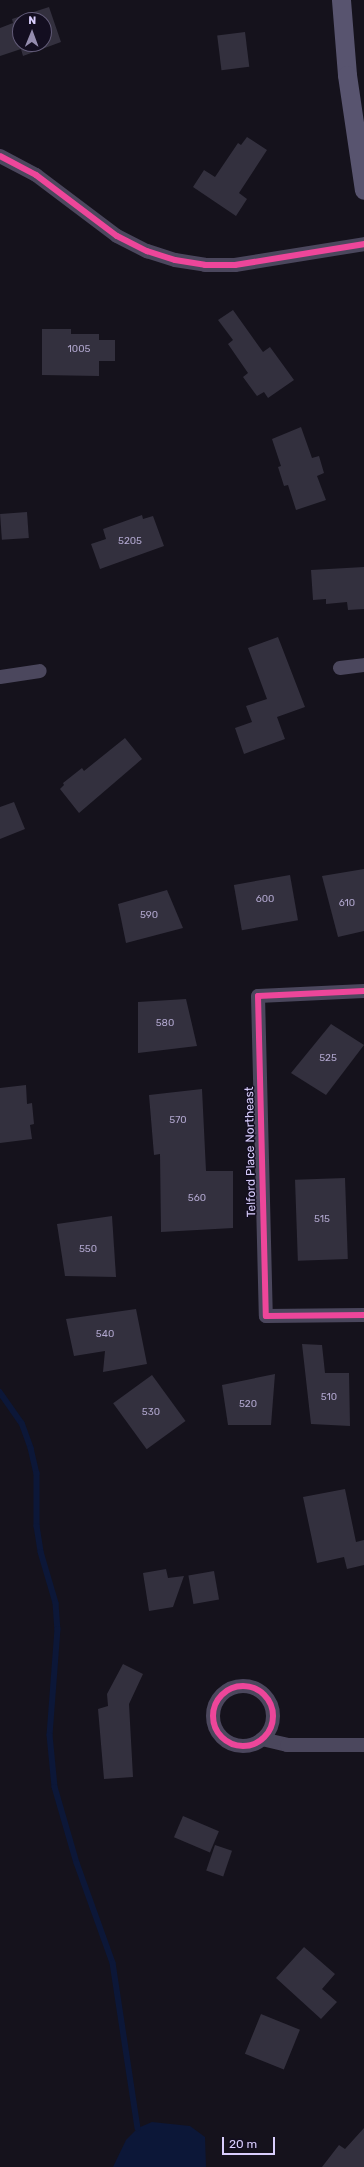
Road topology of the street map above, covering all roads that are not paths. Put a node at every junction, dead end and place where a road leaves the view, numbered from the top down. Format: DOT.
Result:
graph roads {
  1 [pos="341,0"];
  2 [pos="0,156"];
  3 [pos="364,190"];
  4 [pos="364,244"];
  5 [pos="364,665"];
  6 [pos="340,668"];
  7 [pos="40,671"];
  8 [pos="0,677"];
  9 [pos="364,991"];
  10 [pos="364,1315"];
  11 [pos="262,1739"];
  12 [pos="364,1745"];
  1 -- 3 [label="main road"];
  2 -- 4 [label="street"];
  5 -- 6 [label="street"];
  7 -- 8 [label="street"];
  9 -- 10 [label="street, Telford Place Northeast"];
  11 -- 11 [label="street"];
  11 -- 12 [label="street"];
}
